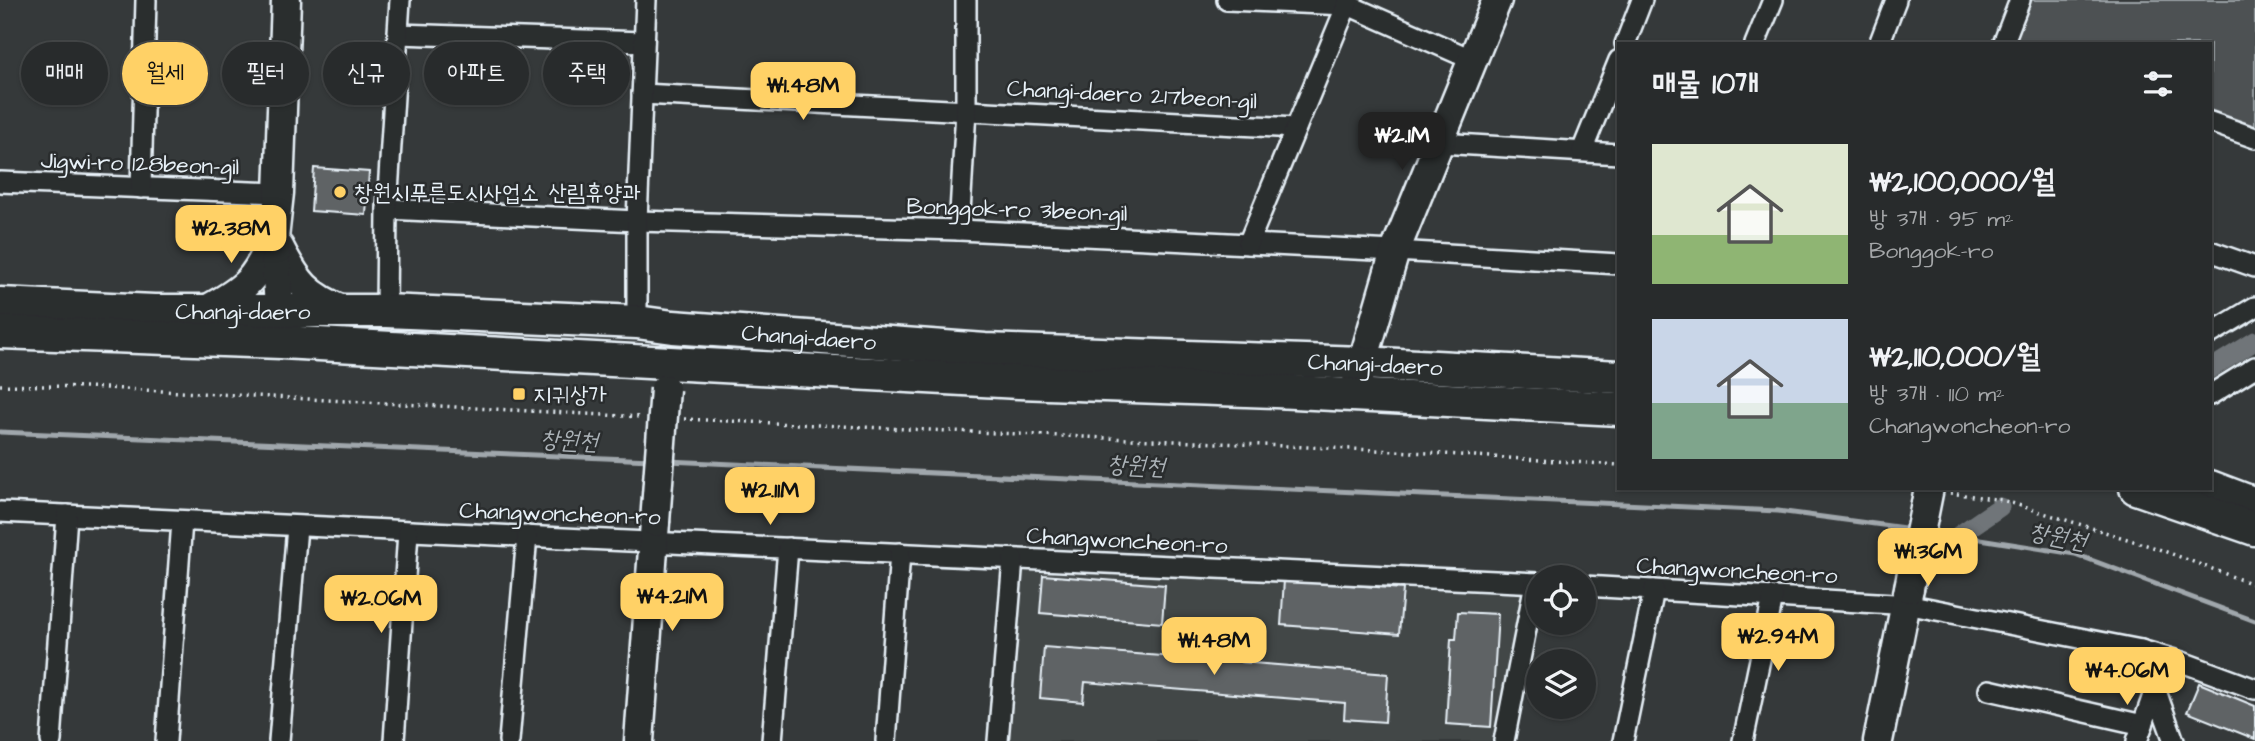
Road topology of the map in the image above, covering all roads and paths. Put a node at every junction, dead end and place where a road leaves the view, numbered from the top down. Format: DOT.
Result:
graph roads {
  1 [pos="146,0"];
  2 [pos="286,0"];
  3 [pos="400,0"];
  4 [pos="646,0"];
  5 [pos="966,0"];
  6 [pos="1227,0"];
  7 [pos="1497,0"];
  8 [pos="1642,0"];
  9 [pos="1773,0"];
  10 [pos="1896,0"];
  11 [pos="2020,0"];
  12 [pos="1348,2"];
  13 [pos="398,34"];
  14 [pos="644,42"];
  15 [pos="1626,42"];
  16 [pos="1756,42"];
  17 [pos="1880,42"];
  18 [pos="2004,42"];
  19 [pos="1473,60"];
  20 [pos="1617,65"];
  21 [pos="642,94"];
  22 [pos="966,110"];
  23 [pos="2212,122"];
  24 [pos="1296,128"];
  25 [pos="2255,138"];
  26 [pos="1440,143"];
  27 [pos="1582,151"];
  28 [pos="1617,154"];
  29 [pos="0,182"];
  30 [pos="141,188"];
  31 [pos="279,193"];
  32 [pos="387,209"];
  33 [pos="637,221"];
  34 [pos="960,230"];
  35 [pos="274,238"];
  36 [pos="1248,244"];
  37 [pos="1395,251"];
  38 [pos="2212,252"];
  39 [pos="1617,264"];
  40 [pos="2255,267"];
  41 [pos="0,304"];
  42 [pos="2255,307"];
  43 [pos="206,310"];
  44 [pos="280,310"];
  45 [pos="345,311"];
  46 [pos="386,311"];
  47 [pos="637,322"];
  48 [pos="673,327"];
  49 [pos="0,332"];
  50 [pos="2212,333"];
  51 [pos="281,342"];
  52 [pos="1362,363"];
  53 [pos="2255,368"];
  54 [pos="666,376"];
  55 [pos="1617,377"];
  56 [pos="2236,379"];
  57 [pos="0,385"];
  58 [pos="2255,386"];
  59 [pos="2212,394"];
  60 [pos="1353,395"];
  61 [pos="1617,409"];
  62 [pos="652,417"];
  63 [pos="678,418"];
  64 [pos="1617,465"];
  65 [pos="2212,488"];
  66 [pos="1934,490"];
  67 [pos="2142,490"];
  68 [pos="2255,504"];
  69 [pos="0,512"];
  70 [pos="67,515"];
  71 [pos="181,521"];
  72 [pos="297,527"];
  73 [pos="2255,529"];
  74 [pos="654,531"];
  75 [pos="408,532"];
  76 [pos="527,536"];
  77 [pos="788,548"];
  78 [pos="900,553"];
  79 [pos="1013,559"];
  80 [pos="1526,583"];
  81 [pos="2255,585"];
  82 [pos="1596,587"];
  83 [pos="1654,590"];
  84 [pos="1907,596"];
  85 [pos="1773,597"];
  86 [pos="1526,632"];
  87 [pos="2141,650"];
  88 [pos="2156,687"];
  89 [pos="2255,689"];
  90 [pos="1989,690"];
  91 [pos="2140,733"];
  92 [pos="51,741"];
  93 [pos="166,741"];
  94 [pos="279,741"];
  95 [pos="394,741"];
  96 [pos="509,741"];
  97 [pos="639,741"];
  98 [pos="772,741"];
  99 [pos="886,741"];
  100 [pos="998,741"];
  101 [pos="1504,741"];
  102 [pos="1623,741"];
  103 [pos="1743,741"];
  104 [pos="1878,741"];
  105 [pos="2175,741"];
  1 -- 30 [label="street"];
  2 -- 31 [label="street"];
  3 -- 13 [label="street"];
  4 -- 14 [label="street"];
  5 -- 22 [label="street"];
  6 -- 12 [label="street"];
  7 -- 19 [label="street"];
  8 -- 15 [label="street"];
  9 -- 16 [label="street"];
  10 -- 17 [label="street"];
  11 -- 18 [label="street"];
  12 -- 19 [label="street"];
  12 -- 24 [label="street"];
  13 -- 14 [label="street"];
  13 -- 32 [label="street"];
  14 -- 21 [label="street"];
  19 -- 26 [label="street"];
  20 -- 27 [label="street"];
  21 -- 22 [label="street, Changi-daero 217beon-gil"];
  21 -- 33 [label="street"];
  22 -- 24 [label="street, Changi-daero 217beon-gil"];
  22 -- 34 [label="street"];
  23 -- 25 [label="street"];
  24 -- 36 [label="street"];
  26 -- 27 [label="street"];
  26 -- 37 [label="street"];
  27 -- 28 [label="street"];
  29 -- 30 [label="street, Jigwi-ro 128beon-gil"];
  30 -- 31 [label="street, Jigwi-ro 128beon-gil"];
  31 -- 35 [label="street"];
  32 -- 33 [label="street, Bonggok-ro 3beon-gil"];
  32 -- 46 [label="street"];
  33 -- 34 [label="street, Bonggok-ro 3beon-gil"];
  33 -- 47 [label="street"];
  34 -- 36 [label="street, Bonggok-ro 3beon-gil"];
  35 -- 43 [label="street"];
  35 -- 44 [label="street"];
  35 -- 45 [label="street"];
  36 -- 37 [label="street, Bonggok-ro 3beon-gil"];
  37 -- 39 [label="street, Bonggok-ro 3beon-gil"];
  37 -- 52 [label="street"];
  38 -- 40 [label="street"];
  41 -- 43 [label="main road, Changi-daero"];
  42 -- 50 [label="street"];
  43 -- 44 [label="main road, Changi-daero"];
  44 -- 45 [label="main road, Changi-daero"];
  44 -- 51 [label="street"];
  45 -- 46 [label="main road, Changi-daero"];
  46 -- 47 [label="main road, Changi-daero"];
  47 -- 48 [label="main road, Changi-daero"];
  48 -- 52 [label="main road, Changi-daero"];
  48 -- 54 [label="street"];
  49 -- 51 [label="main road, Changi-daero"];
  51 -- 54 [label="main road, Changi-daero"];
  52 -- 55 [label="main road, Changi-daero"];
  52 -- 60 [label="street"];
  53 -- 56 [label="street"];
  54 -- 60 [label="main road, Changi-daero"];
  54 -- 74 [label="street, bridge"];
  56 -- 58 [label="street"];
  56 -- 59 [label="street"];
  57 -- 62 [label="path"];
  60 -- 61 [label="main road, Changi-daero"];
  63 -- 64 [label="path"];
  65 -- 68 [label="main road"];
  66 -- 81 [label="path"];
  66 -- 84 [label="street, bridge"];
  67 -- 73 [label="main road"];
  69 -- 70 [label="street, Changwoncheon-ro"];
  70 -- 71 [label="street, Changwoncheon-ro"];
  70 -- 92 [label="street"];
  71 -- 72 [label="street, Changwoncheon-ro"];
  71 -- 93 [label="street"];
  72 -- 75 [label="street, Changwoncheon-ro"];
  72 -- 94 [label="street"];
  74 -- 76 [label="street, Changwoncheon-ro"];
  74 -- 77 [label="street, Changwoncheon-ro"];
  74 -- 97 [label="street"];
  75 -- 76 [label="street, Changwoncheon-ro"];
  75 -- 95 [label="street"];
  76 -- 96 [label="street"];
  77 -- 78 [label="street, Changwoncheon-ro"];
  77 -- 98 [label="street"];
  78 -- 79 [label="street, Changwoncheon-ro"];
  78 -- 99 [label="street"];
  79 -- 80 [label="street, Changwoncheon-ro"];
  79 -- 100 [label="street"];
  82 -- 83 [label="street, Changwoncheon-ro"];
  83 -- 85 [label="street, Changwoncheon-ro"];
  83 -- 102 [label="street"];
  84 -- 85 [label="street, Changwoncheon-ro"];
  84 -- 87 [label="street, Changwoncheon-ro"];
  84 -- 104 [label="street"];
  85 -- 103 [label="street"];
  86 -- 101 [label="street"];
  87 -- 88 [label="street"];
  87 -- 89 [label="street, Changwoncheon-ro"];
  88 -- 91 [label="street"];
  88 -- 105 [label="street"];
  90 -- 91 [label="street"];
}
